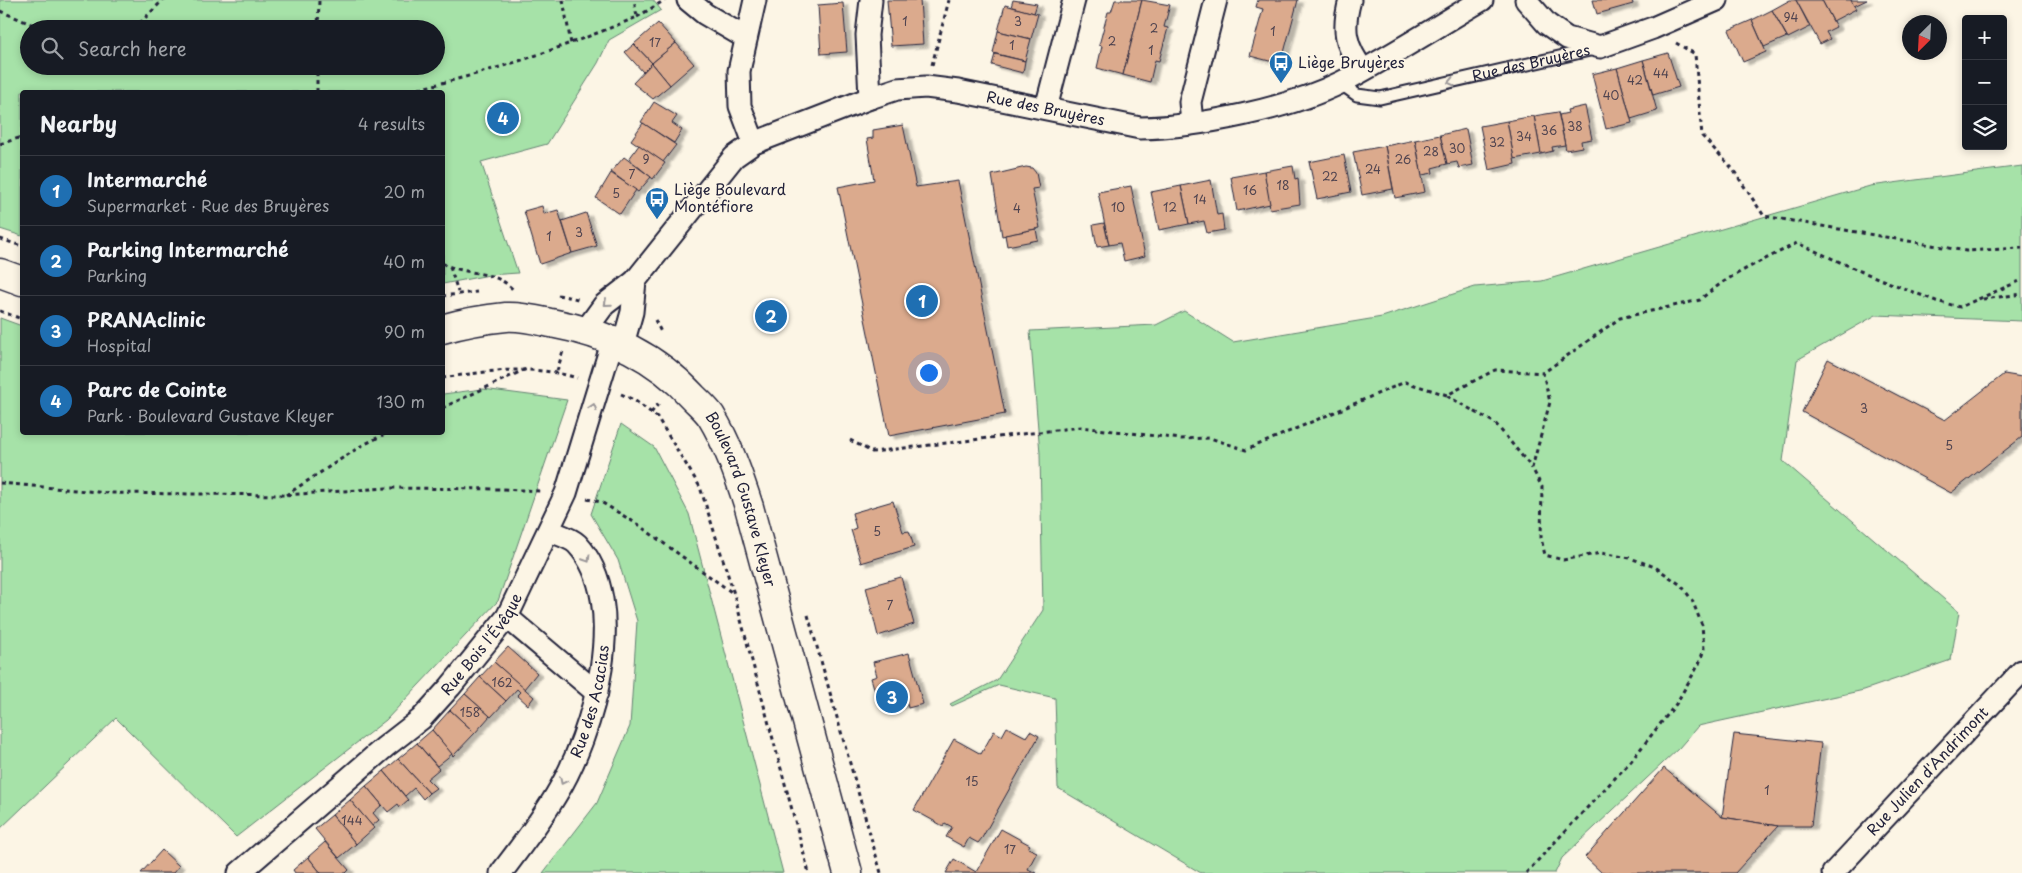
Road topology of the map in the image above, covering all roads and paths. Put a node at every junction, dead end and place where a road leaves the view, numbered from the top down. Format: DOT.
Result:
graph roads {
  1 [pos="163,0"];
  2 [pos="319,0"];
  3 [pos="563,0"];
  4 [pos="634,0"];
  5 [pos="665,0"];
  6 [pos="688,0"];
  7 [pos="755,0"];
  8 [pos="871,0"];
  9 [pos="950,0"];
  10 [pos="1074,0"];
  11 [pos="1216,0"];
  12 [pos="1350,0"];
  13 [pos="1482,0"];
  14 [pos="1526,0"];
  15 [pos="1718,0"];
  16 [pos="0,11"];
  17 [pos="637,17"];
  18 [pos="22,20"];
  19 [pos="143,20"];
  20 [pos="318,20"];
  21 [pos="1653,28"];
  22 [pos="746,38"];
  23 [pos="571,44"];
  24 [pos="1600,47"];
  25 [pos="1363,70"];
  26 [pos="317,75"];
  27 [pos="1340,83"];
  28 [pos="926,87"];
  29 [pos="317,90"];
  30 [pos="413,90"];
  31 [pos="870,98"];
  32 [pos="1046,108"];
  33 [pos="1192,123"];
  34 [pos="20,138"];
  35 [pos="754,143"];
  36 [pos="0,144"];
  37 [pos="0,239"];
  38 [pos="20,245"];
  39 [pos="2022,248"];
  40 [pos="445,264"];
  41 [pos="450,267"];
  42 [pos="0,273"];
  43 [pos="20,280"];
  44 [pos="2022,280"];
  45 [pos="636,281"];
  46 [pos="514,291"];
  47 [pos="2022,294"];
  48 [pos="445,295"];
  49 [pos="1978,300"];
  50 [pos="0,311"];
  51 [pos="20,318"];
  52 [pos="445,328"];
  53 [pos="585,331"];
  54 [pos="618,342"];
  55 [pos="528,368"];
  56 [pos="1543,373"];
  57 [pos="445,378"];
  58 [pos="600,385"];
  59 [pos="1447,395"];
  60 [pos="445,407"];
  61 [pos="383,435"];
  62 [pos="850,440"];
  63 [pos="1532,468"];
  64 [pos="0,483"];
  65 [pos="566,493"];
  66 [pos="285,495"];
  67 [pos="550,531"];
  68 [pos="734,594"];
  69 [pos="507,617"];
  70 [pos="2022,671"];
  71 [pos="597,693"];
  72 [pos="239,873"];
  73 [pos="501,873"];
  74 [pos="809,873"];
  75 [pos="848,873"];
  76 [pos="1526,873"];
  77 [pos="1833,873"];
  1 -- 19 [label="path"];
  2 -- 20 [label="path"];
  3 -- 23 [label="path"];
  4 -- 17 [label="path"];
  5 -- 17 [label="path"];
  6 -- 22 [label="street"];
  7 -- 22 [label="street"];
  8 -- 31 [label="street"];
  9 -- 28 [label="path"];
  10 -- 32 [label="street"];
  11 -- 33 [label="street"];
  12 -- 25 [label="street"];
  13 -- 25 [label="street, Rue des Bruyères"];
  14 -- 24 [label="street"];
  15 -- 21 [label="street, Rue des Bruyères"];
  16 -- 18 [label="path"];
  17 -- 23 [label="path"];
  21 -- 24 [label="street, Rue des Bruyères"];
  21 -- 39 [label="path"];
  22 -- 35 [label="street"];
  23 -- 30 [label="path"];
  24 -- 27 [label="lane, Rue des Bruyères, one-way"];
  25 -- 27 [label="street, Rue des Bruyères"];
  26 -- 29 [label="path"];
  27 -- 33 [label="street, Rue des Bruyères"];
  28 -- 31 [label="street, Rue des Bruyères"];
  28 -- 32 [label="street, Rue des Bruyères"];
  31 -- 35 [label="street, Rue des Bruyères"];
  32 -- 33 [label="street, Rue des Bruyères"];
  34 -- 36 [label="path"];
  35 -- 45 [label="street, Rue des Bruyères"];
  37 -- 38 [label="path"];
  40 -- 41 [label="path"];
  41 -- 46 [label="path"];
  41 -- 48 [label="path"];
  42 -- 43 [label="street"];
  44 -- 49 [label="path"];
  45 -- 53 [label="street, Rue des Bruyères, one-way"];
  45 -- 54 [label="street, Rue Bois l'Évêque"];
  47 -- 49 [label="path"];
  49 -- 56 [label="path"];
  50 -- 51 [label="path"];
  52 -- 53 [label="street, Boulevard Gustave Kleyer"];
  53 -- 54 [label="street, Boulevard Gustave Kleyer"];
  54 -- 58 [label="street, Rue Bois l'Évêque"];
  54 -- 75 [label="street, Boulevard Gustave Kleyer"];
  55 -- 57 [label="path"];
  55 -- 58 [label="path"];
  55 -- 60 [label="path"];
  56 -- 59 [label="path"];
  56 -- 63 [label="path"];
  65 -- 58 [label="street, Rue Bois l'Évêque, one-way"];
  58 -- 68 [label="path"];
  59 -- 62 [label="path"];
  59 -- 63 [label="path"];
  61 -- 66 [label="path"];
  63 -- 76 [label="path"];
  64 -- 66 [label="path"];
  65 -- 66 [label="path"];
  65 -- 67 [label="street, Rue Bois l'Évêque"];
  65 -- 68 [label="path"];
  67 -- 69 [label="street, Rue Bois l'Évêque"];
  67 -- 71 [label="street, Rue des Acacias, one-way"];
  68 -- 74 [label="path"];
  69 -- 71 [label="street"];
  69 -- 72 [label="street, Rue Bois l'Évêque"];
  70 -- 77 [label="street, Rue Julien d'Andrimont"];
  71 -- 73 [label="street, Rue des Acacias, one-way"];
}
